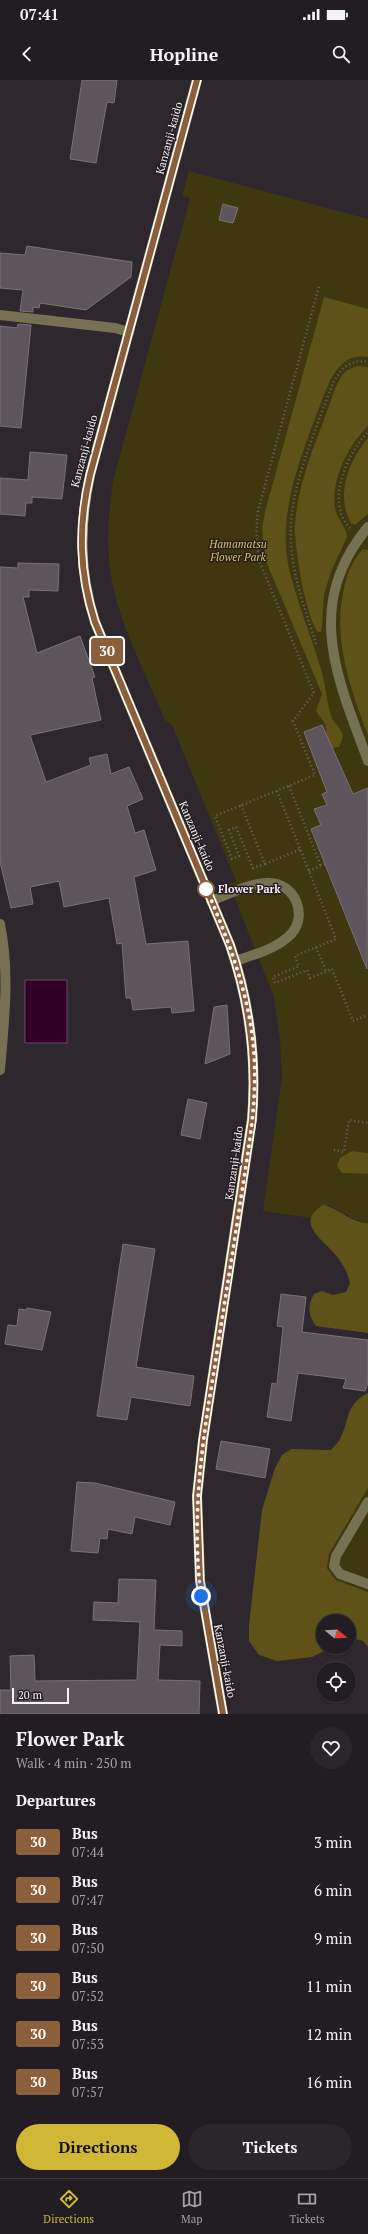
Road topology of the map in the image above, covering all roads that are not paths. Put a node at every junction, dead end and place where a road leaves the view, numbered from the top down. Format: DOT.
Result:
graph roads {
  1 [pos="197,80"];
  2 [pos="0,315"];
  3 [pos="129,332"];
  4 [pos="368,526"];
  5 [pos="368,761"];
  6 [pos="212,901"];
  7 [pos="0,924"];
  8 [pos="235,961"];
  9 [pos="0,1070"];
  10 [pos="368,1502"];
  11 [pos="368,1584"];
  12 [pos="223,1714"];
  1 -- 3 [label="main road, Kanzanji-kaido"];
  2 -- 3 [label="street"];
  3 -- 6 [label="main road, Kanzanji-kaido"];
  4 -- 5 [label="street"];
  6 -- 8 [label="main road, Kanzanji-kaido"];
  6 -- 8 [label="street"];
  7 -- 9 [label="street"];
  8 -- 12 [label="main road, Kanzanji-kaido"];
  10 -- 11 [label="street"];
}
